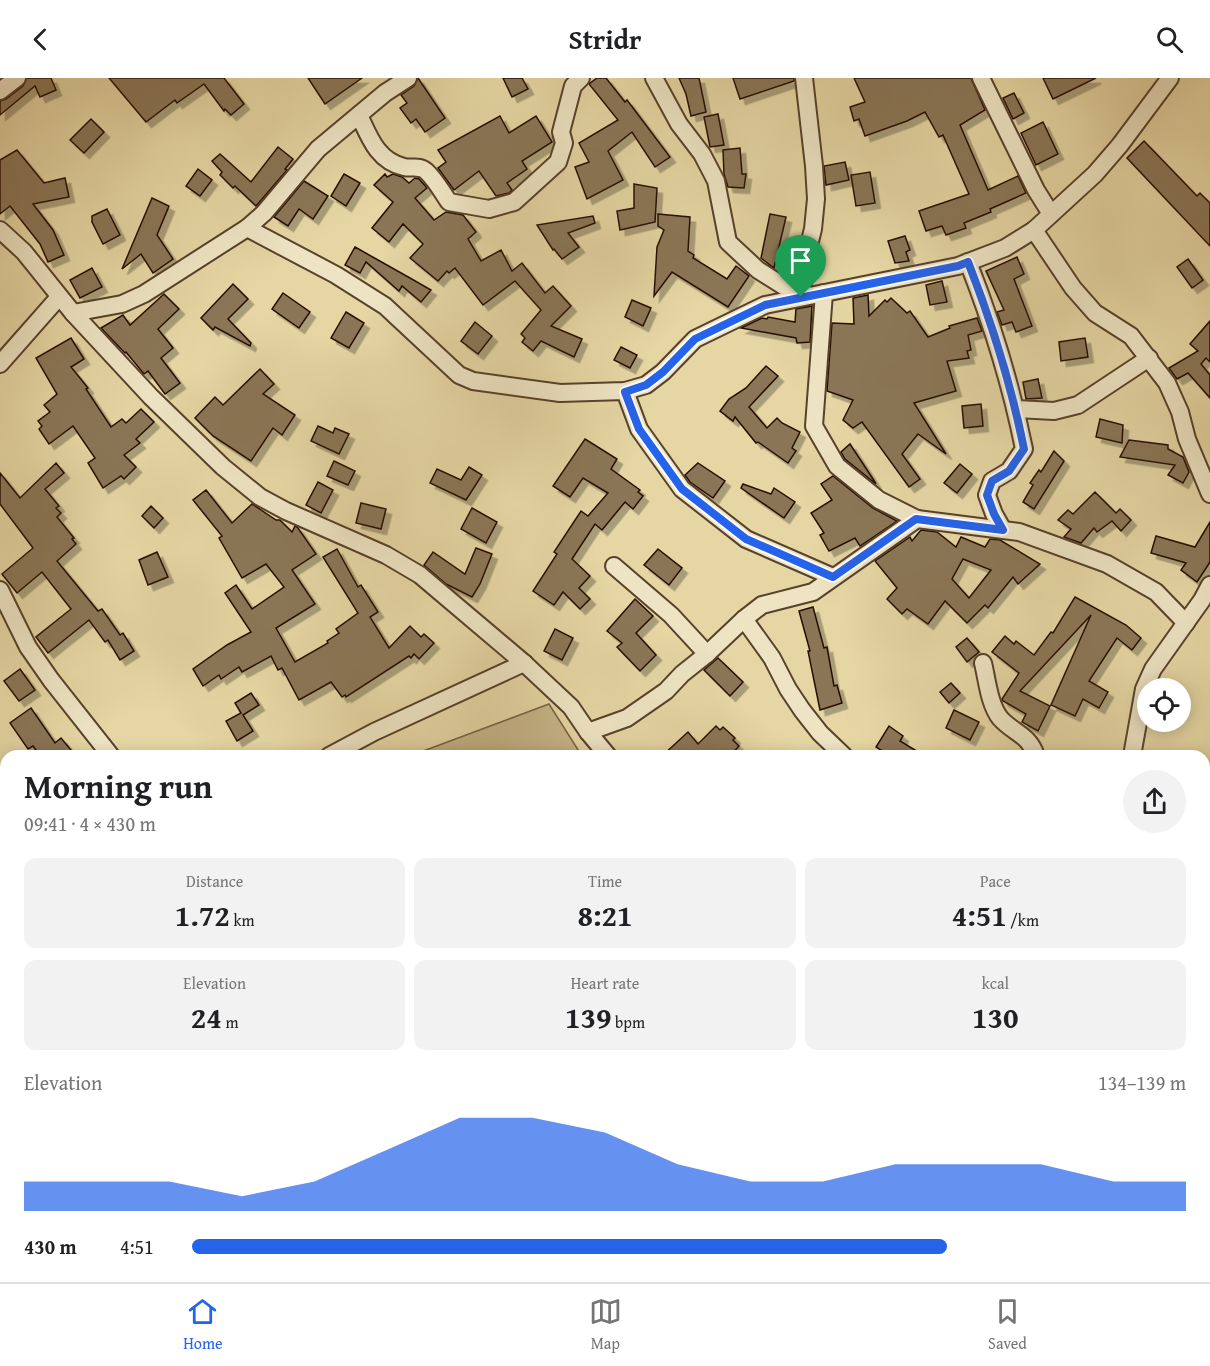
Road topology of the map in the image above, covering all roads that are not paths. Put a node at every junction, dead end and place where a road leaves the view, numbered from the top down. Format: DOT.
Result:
graph roads {
  1 [pos="17,78"];
  2 [pos="408,78"];
  3 [pos="580,78"];
  4 [pos="654,78"];
  5 [pos="804,78"];
  6 [pos="981,78"];
  7 [pos="1170,78"];
  8 [pos="0,92"];
  9 [pos="359,115"];
  10 [pos="1051,214"];
  11 [pos="247,228"];
  12 [pos="0,230"];
  13 [pos="1034,230"];
  14 [pos="968,262"];
  15 [pos="824,293"];
  16 [pos="59,297"];
  17 [pos="801,297"];
  18 [pos="73,314"];
  19 [pos="1149,357"];
  20 [pos="0,364"];
  21 [pos="625,392"];
  22 [pos="1016,409"];
  23 [pos="1210,494"];
  24 [pos="916,519"];
  25 [pos="1003,530"];
  26 [pos="614,566"];
  27 [pos="833,577"];
  28 [pos="0,590"];
  29 [pos="1207,598"];
  30 [pos="744,619"];
  31 [pos="1186,623"];
  32 [pos="706,654"];
  33 [pos="524,663"];
  34 [pos="983,663"];
  35 [pos="588,732"];
  36 [pos="106,750"];
  37 [pos="340,750"];
  38 [pos="603,750"];
  39 [pos="838,750"];
  40 [pos="1033,750"];
  41 [pos="1133,750"];
  1 -- 8 [label="street"];
  2 -- 9 [label="street"];
  3 -- 9 [label="street"];
  4 -- 17 [label="street"];
  5 -- 17 [label="street"];
  6 -- 10 [label="street"];
  7 -- 10 [label="street"];
  9 -- 11 [label="street"];
  10 -- 13 [label="street"];
  11 -- 18 [label="street"];
  11 -- 21 [label="street"];
  12 -- 16 [label="street"];
  13 -- 14 [label="street"];
  13 -- 19 [label="street"];
  14 -- 15 [label="street"];
  14 -- 22 [label="street"];
  15 -- 17 [label="street"];
  15 -- 24 [label="street"];
  16 -- 18 [label="street"];
  16 -- 20 [label="street"];
  17 -- 21 [label="street"];
  18 -- 33 [label="street"];
  19 -- 22 [label="street"];
  19 -- 23 [label="street"];
  21 -- 27 [label="street"];
  22 -- 25 [label="street"];
  24 -- 25 [label="street"];
  24 -- 27 [label="street"];
  25 -- 31 [label="street"];
  26 -- 32 [label="street"];
  27 -- 30 [label="street"];
  28 -- 36 [label="street"];
  29 -- 31 [label="street"];
  30 -- 32 [label="street"];
  30 -- 39 [label="street"];
  31 -- 41 [label="street"];
  32 -- 35 [label="street"];
  33 -- 35 [label="street"];
  33 -- 37 [label="street"];
  34 -- 40 [label="street"];
  35 -- 38 [label="street"];
}
